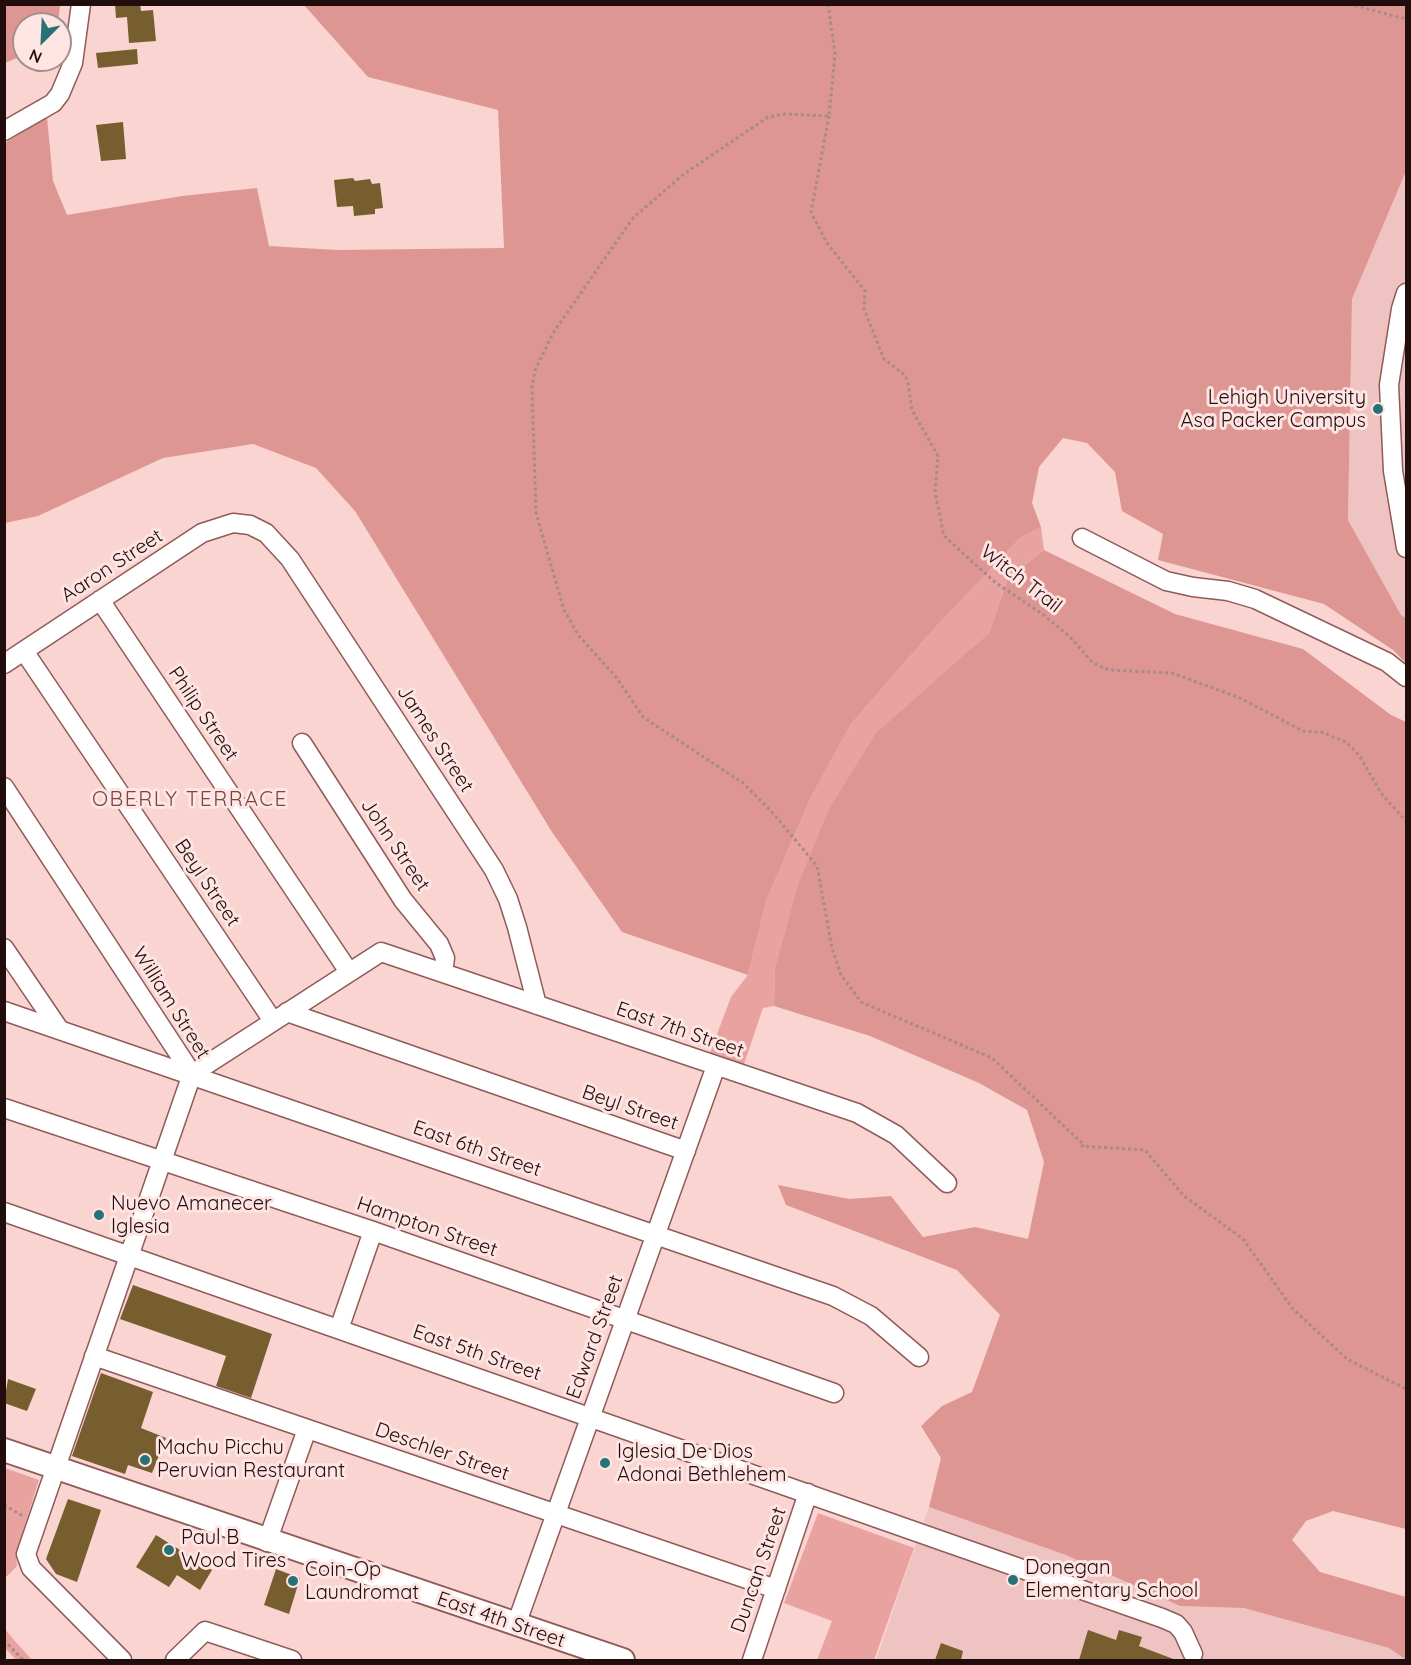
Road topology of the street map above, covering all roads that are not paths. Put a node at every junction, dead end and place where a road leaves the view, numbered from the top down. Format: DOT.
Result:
graph roads {
  1 [pos="81,4"];
  2 [pos="4,131"];
  3 [pos="1407,293"];
  4 [pos="250,525"];
  5 [pos="1082,538"];
  6 [pos="1407,548"];
  7 [pos="100,600"];
  8 [pos="24,651"];
  9 [pos="4,664"];
  10 [pos="1407,677"];
  11 [pos="302,743"];
  12 [pos="4,788"];
  13 [pos="4,948"];
  14 [pos="349,972"];
  15 [pos="443,973"];
  16 [pos="537,1005"];
  17 [pos="4,1011"];
  18 [pos="280,1016"];
  19 [pos="59,1029"];
  20 [pos="716,1066"];
  21 [pos="192,1074"];
  22 [pos="4,1107"];
  23 [pos="686,1151"];
  24 [pos="162,1160"];
  25 [pos="947,1183"];
  26 [pos="4,1212"];
  27 [pos="373,1231"];
  28 [pos="656,1234"];
  29 [pos="129,1256"];
  30 [pos="625,1319"];
  31 [pos="339,1329"];
  32 [pos="94,1356"];
  33 [pos="919,1357"];
  34 [pos="834,1393"];
  35 [pos="590,1417"];
  36 [pos="307,1429"];
  37 [pos="4,1450"];
  38 [pos="54,1468"];
  39 [pos="808,1493"];
  40 [pos="556,1514"];
  41 [pos="267,1542"];
  42 [pos="776,1590"];
  43 [pos="516,1625"];
  44 [pos="1193,1654"];
  45 [pos="122,1660"];
  46 [pos="175,1660"];
  47 [pos="292,1660"];
  48 [pos="623,1660"];
  49 [pos="752,1660"];
  1 -- 2 [label="street"];
  3 -- 6 [label="street"];
  4 -- 7 [label="street, Aaron Street"];
  4 -- 16 [label="street, James Street"];
  5 -- 10 [label="street"];
  7 -- 8 [label="street, Aaron Street"];
  7 -- 14 [label="street, Philip Street"];
  8 -- 9 [label="street, Aaron Street"];
  8 -- 18 [label="street, Beyl Street"];
  11 -- 15 [label="street, John Street"];
  12 -- 21 [label="street, William Street"];
  13 -- 19 [label="street"];
  14 -- 15 [label="street, East 7th Street"];
  14 -- 18 [label="street"];
  15 -- 16 [label="street, East 7th Street"];
  16 -- 20 [label="street, East 7th Street"];
  17 -- 19 [label="street, East 6th Street"];
  18 -- 21 [label="street"];
  18 -- 23 [label="street, Beyl Street"];
  19 -- 21 [label="street, East 6th Street"];
  20 -- 23 [label="street, Edward Street"];
  20 -- 25 [label="street, East 7th Street"];
  21 -- 24 [label="street, William Street"];
  21 -- 28 [label="street, East 6th Street"];
  22 -- 24 [label="street, Hampton Street"];
  23 -- 28 [label="street, Edward Street"];
  24 -- 27 [label="street, Hampton Street"];
  24 -- 29 [label="street, William Street"];
  26 -- 29 [label="street, East 5th Street"];
  27 -- 30 [label="street, Hampton Street"];
  27 -- 31 [label="street"];
  28 -- 30 [label="street, Edward Street"];
  28 -- 33 [label="street, East 6th Street"];
  29 -- 31 [label="street, East 5th Street"];
  29 -- 32 [label="street, William Street"];
  30 -- 34 [label="street, Hampton Street"];
  30 -- 35 [label="street, Edward Street"];
  31 -- 35 [label="street, East 5th Street"];
  32 -- 36 [label="street, Deschler Street"];
  32 -- 38 [label="street, William Street"];
  35 -- 39 [label="street, East 5th Street"];
  35 -- 40 [label="street, Edward Street"];
  36 -- 40 [label="street, Deschler Street"];
  36 -- 41 [label="street"];
  37 -- 38 [label="main road, East 4th Street"];
  38 -- 41 [label="main road, East 4th Street"];
  38 -- 45 [label="street, William Street"];
  39 -- 42 [label="street, Duncan Street"];
  39 -- 44 [label="street, East 5th Street"];
  40 -- 42 [label="street, Deschler Street"];
  40 -- 43 [label="street, Edward Street"];
  41 -- 43 [label="main road, East 4th Street"];
  42 -- 49 [label="street, Duncan Street"];
  43 -- 48 [label="main road, East 4th Street"];
  46 -- 47 [label="street"];
}
